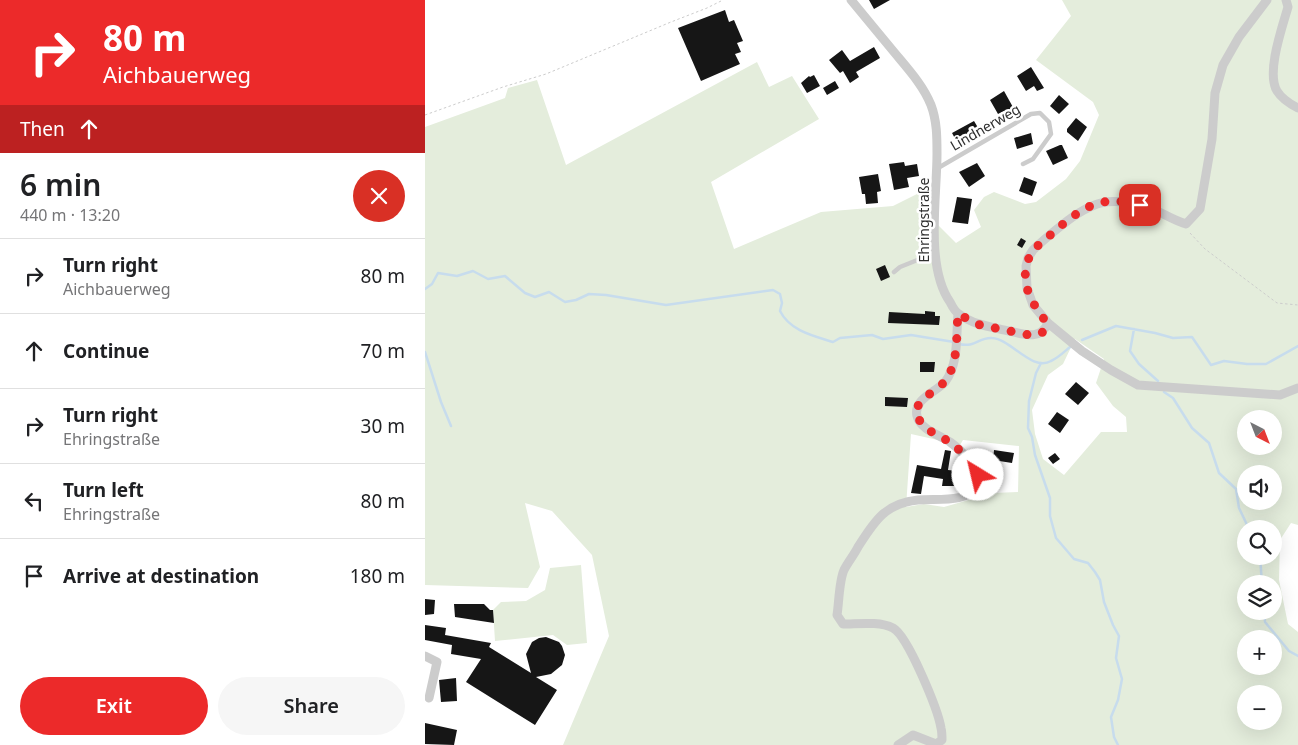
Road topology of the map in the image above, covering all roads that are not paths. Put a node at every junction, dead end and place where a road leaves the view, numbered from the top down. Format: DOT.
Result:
graph roads {
  1 [pos="851,0"];
  2 [pos="1267,0"];
  3 [pos="1287,0"];
  4 [pos="1298,108"];
  5 [pos="1023,164"];
  6 [pos="937,168"];
  7 [pos="935,253"];
  8 [pos="894,272"];
  9 [pos="958,314"];
  10 [pos="1047,323"];
  11 [pos="1298,388"];
  12 [pos="425,656"];
  13 [pos="429,698"];
  14 [pos="898,745"];
  1 -- 6 [label="street, Ehringstraße"];
  2 -- 10 [label="street"];
  3 -- 4 [label="street"];
  5 -- 6 [label="lane, Lindnerweg"];
  6 -- 7 [label="street, Ehringstraße"];
  7 -- 8 [label="lane"];
  7 -- 9 [label="street, Ehringstraße"];
  9 -- 10 [label="street"];
  9 -- 14 [label="street"];
  10 -- 11 [label="street"];
  12 -- 13 [label="street"];
}
